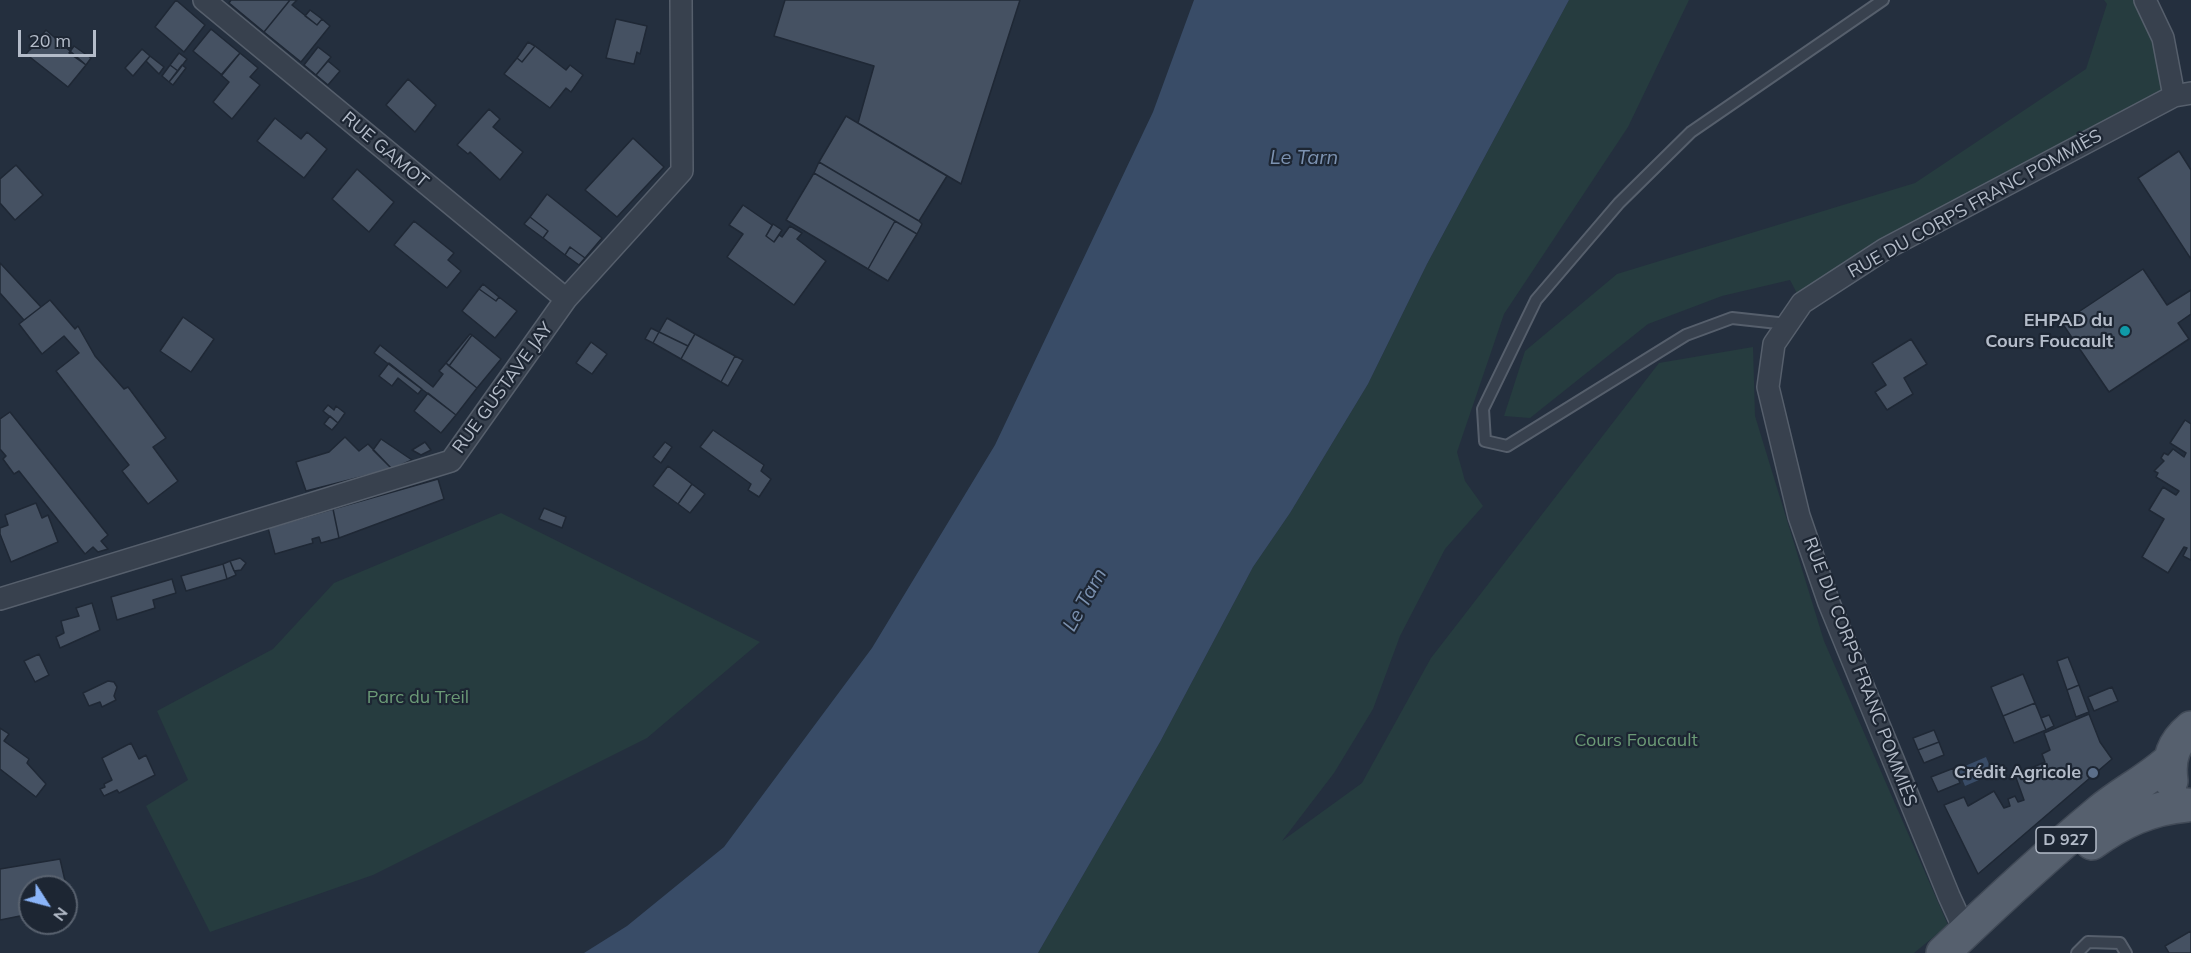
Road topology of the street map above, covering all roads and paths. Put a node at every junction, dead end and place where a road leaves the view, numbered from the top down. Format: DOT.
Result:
graph roads {
  1 [pos="204,0"];
  2 [pos="681,0"];
  3 [pos="1883,0"];
  4 [pos="2145,0"];
  5 [pos="2182,94"];
  6 [pos="567,299"];
  7 [pos="1787,324"];
  8 [pos="0,599"];
  9 [pos="2191,728"];
  10 [pos="2169,761"];
  11 [pos="2189,807"];
  12 [pos="1970,928"];
  13 [pos="1943,953"];
  14 [pos="2077,953"];
  15 [pos="2126,953"];
  1 -- 6 [label="street, RUE GAMOT"];
  2 -- 6 [label="street, RUE GUSTAVE JAY"];
  3 -- 7 [label="lane"];
  4 -- 5 [label="street"];
  5 -- 7 [label="street, RUE DU CORPS FRANC POMMIÈS"];
  6 -- 8 [label="street, RUE GUSTAVE JAY"];
  7 -- 12 [label="street, RUE DU CORPS FRANC POMMIÈS"];
  9 -- 10 [label="main road"];
  10 -- 11 [label="main road"];
  10 -- 12 [label="main road, D 927"];
  11 -- 12 [label="main road, D 927"];
  12 -- 13 [label="main road, D 927"];
  14 -- 15 [label="lane"];
}
